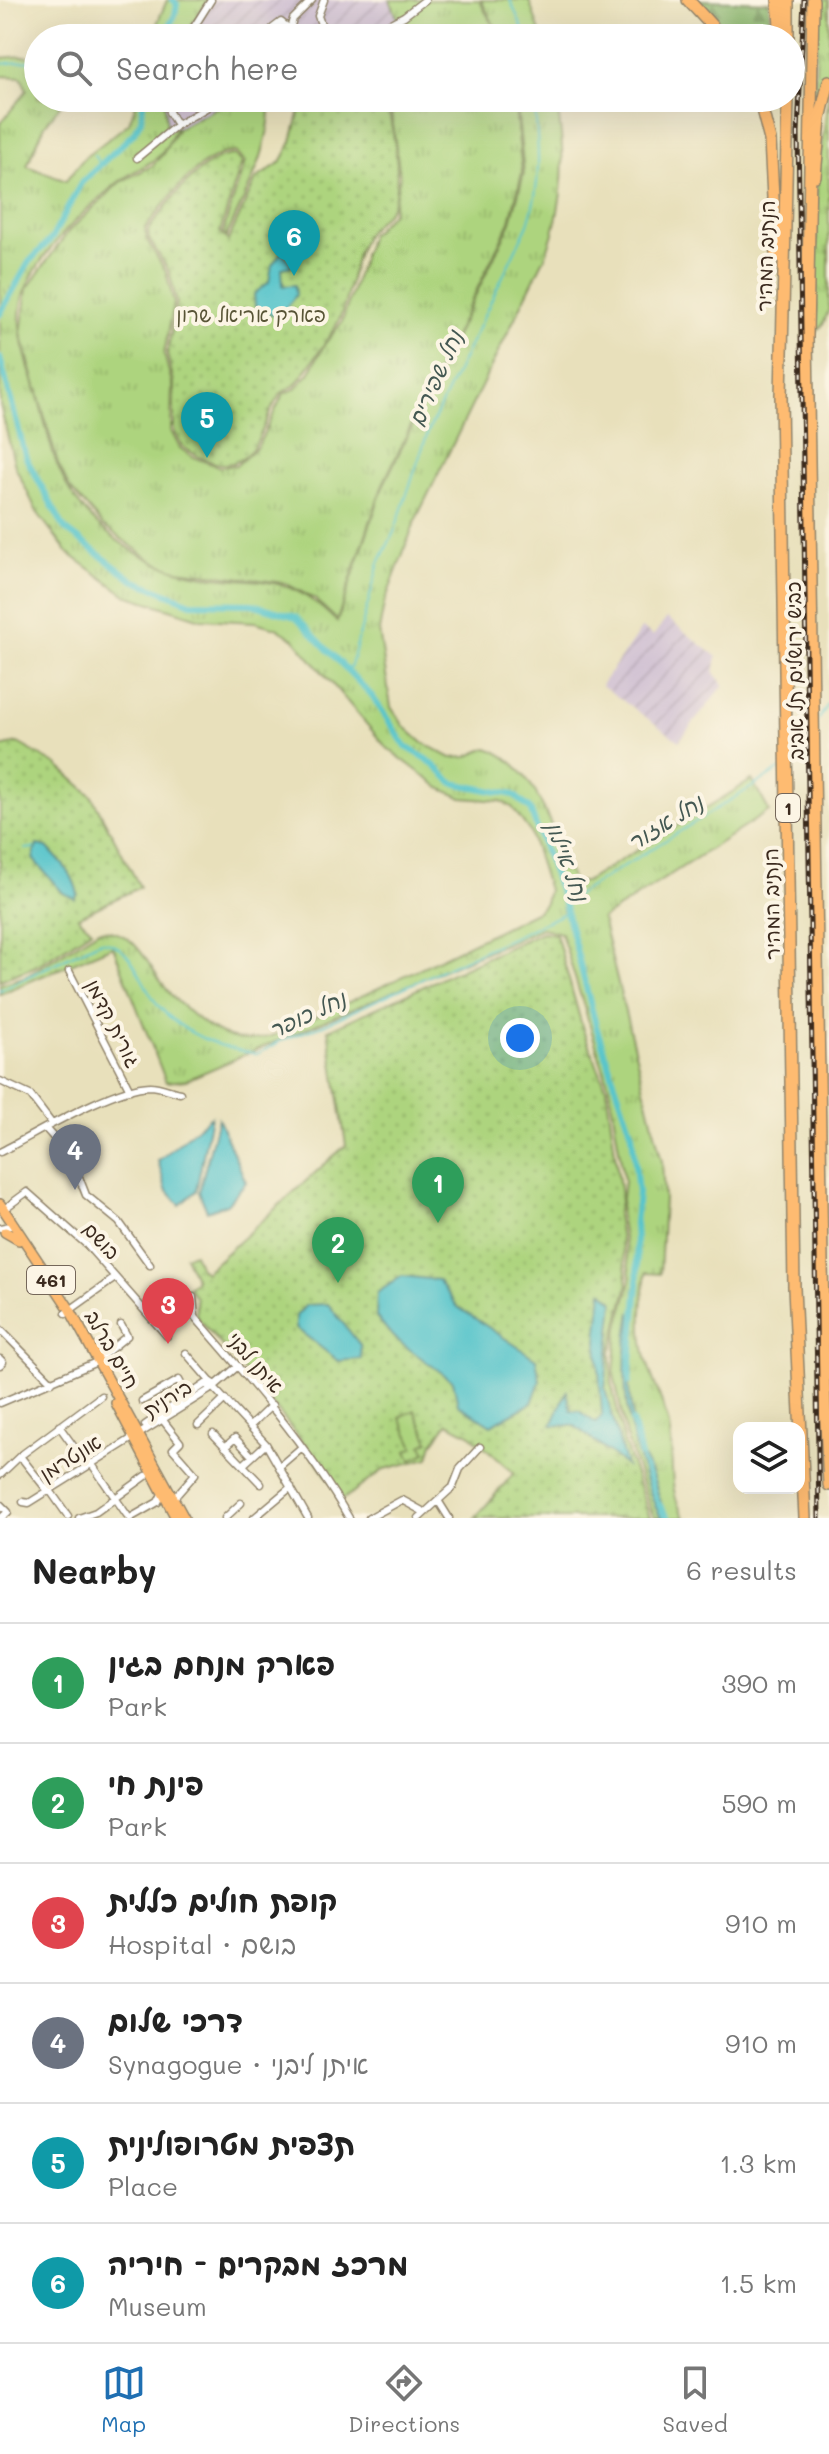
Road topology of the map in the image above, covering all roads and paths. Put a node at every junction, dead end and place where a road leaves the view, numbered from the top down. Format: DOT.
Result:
graph roads {
  1 [pos="211,0"];
  2 [pos="310,0"];
  3 [pos="324,0"];
  4 [pos="425,0"];
  5 [pos="688,0"];
  6 [pos="783,0"];
  7 [pos="813,0"];
  8 [pos="281,22"];
  9 [pos="196,24"];
  10 [pos="279,24"];
  11 [pos="291,24"];
  12 [pos="321,24"];
  13 [pos="389,24"];
  14 [pos="710,24"];
  15 [pos="784,24"];
  16 [pos="829,81"];
  17 [pos="169,112"];
  18 [pos="199,112"];
  19 [pos="764,112"];
  20 [pos="781,112"];
  21 [pos="788,112"];
  22 [pos="177,125"];
  23 [pos="137,158"];
  24 [pos="807,273"];
  25 [pos="776,284"];
  26 [pos="69,971"];
  27 [pos="0,1081"];
  28 [pos="130,1090"];
  29 [pos="180,1093"];
  30 [pos="52,1124"];
  31 [pos="45,1128"];
  32 [pos="0,1152"];
  33 [pos="2,1210"];
  34 [pos="6,1229"];
  35 [pos="150,1265"];
  36 [pos="115,1278"];
  37 [pos="193,1297"];
  38 [pos="67,1311"];
  39 [pos="121,1325"];
  40 [pos="0,1329"];
  41 [pos="167,1336"];
  42 [pos="186,1353"];
  43 [pos="0,1359"];
  44 [pos="97,1361"];
  45 [pos="0,1365"];
  46 [pos="237,1365"];
  47 [pos="52,1382"];
  48 [pos="212,1385"];
  49 [pos="101,1396"];
  50 [pos="225,1399"];
  51 [pos="190,1400"];
  52 [pos="142,1401"];
  53 [pos="0,1403"];
  54 [pos="272,1405"];
  55 [pos="162,1419"];
  56 [pos="793,1422"];
  57 [pos="198,1425"];
  58 [pos="59,1426"];
  59 [pos="250,1426"];
  60 [pos="213,1434"];
  61 [pos="134,1435"];
  62 [pos="266,1444"];
  63 [pos="225,1447"];
  64 [pos="302,1447"];
  65 [pos="480,1447"];
  66 [pos="20,1456"];
  67 [pos="252,1456"];
  68 [pos="89,1464"];
  69 [pos="243,1465"];
  70 [pos="281,1465"];
  71 [pos="0,1475"];
  72 [pos="146,1476"];
  73 [pos="261,1484"];
  74 [pos="829,1485"];
  75 [pos="291,1487"];
  76 [pos="48,1490"];
  77 [pos="796,1494"];
  78 [pos="114,1496"];
  79 [pos="168,1496"];
  80 [pos="23,1502"];
  81 [pos="439,1502"];
  82 [pos="241,1503"];
  83 [pos="0,1504"];
  84 [pos="422,1515"];
  85 [pos="128,1516"];
  86 [pos="69,1517"];
  87 [pos="1,1518"];
  88 [pos="80,1518"];
  89 [pos="176,1518"];
  90 [pos="184,1518"];
  91 [pos="225,1518"];
  92 [pos="254,1518"];
  93 [pos="308,1518"];
  94 [pos="349,1518"];
  95 [pos="369,1518"];
  96 [pos="449,1518"];
  97 [pos="798,1518"];
  98 [pos="805,1518"];
  1 -- 9 [label="street"];
  2 -- 8 [label="street"];
  2 -- 11 [label="street"];
  3 -- 12 [label="street"];
  4 -- 13 [label="street"];
  5 -- 14 [label="highway"];
  6 -- 15 [label="highway"];
  7 -- 24 [label="highway, כביש ירושלים תל אביב / 1"];
  8 -- 10 [label="street"];
  16 -- 24 [label="highway"];
  17 -- 22 [label="street"];
  18 -- 22 [label="street"];
  19 -- 25 [label="highway"];
  20 -- 25 [label="highway, כביש ירושלים תל אביב / 1"];
  21 -- 98 [label="highway, הנתיב המהיר / 1"];
  22 -- 23 [label="street"];
  24 -- 74 [label="highway, כביש ירושלים תל אביב / 1"];
  25 -- 56 [label="highway, כביש ירושלים תל אביב / 1"];
  26 -- 28 [label="street, גורית קדמן"];
  27 -- 30 [label="street"];
  28 -- 29 [label="street"];
  28 -- 30 [label="street"];
  30 -- 31 [label="street"];
  31 -- 32 [label="street"];
  31 -- 35 [label="street"];
  33 -- 34 [label="main road, חיים ברלב / 461"];
  33 -- 36 [label="street, בושם"];
  34 -- 38 [label="main road, חיים ברלב / 461"];
  34 -- 38 [label="main road, חיים ברלב / 461"];
  36 -- 38 [label="street"];
  36 -- 41 [label="street, בושם"];
  37 -- 46 [label="street, איתן לבני"];
  38 -- 44 [label="main road, חיים ברלב / 461"];
  39 -- 44 [label="street"];
  40 -- 47 [label="street"];
  42 -- 48 [label="street"];
  43 -- 45 [label="street"];
  44 -- 47 [label="street"];
  44 -- 61 [label="main road, חיים ברלב / 461"];
  46 -- 48 [label="street, בירנית"];
  46 -- 54 [label="street, איתן לבני"];
  47 -- 53 [label="street"];
  48 -- 50 [label="street"];
  48 -- 51 [label="street, בירנית"];
  49 -- 58 [label="street"];
  50 -- 57 [label="street"];
  50 -- 59 [label="street"];
  51 -- 52 [label="street"];
  51 -- 55 [label="street, בירנית"];
  51 -- 61 [label="street, בירנית"];
  54 -- 59 [label="street"];
  54 -- 64 [label="street, איתן לבני"];
  55 -- 61 [label="street, בירנית"];
  55 -- 79 [label="street"];
  58 -- 66 [label="street"];
  58 -- 68 [label="street"];
  59 -- 62 [label="street"];
  60 -- 63 [label="street"];
  61 -- 68 [label="street, אונטרמן"];
  61 -- 79 [label="main road, חיים ברלב / 461"];
  61 -- 79 [label="main road, חיים ברלב / 461"];
  62 -- 67 [label="street"];
  62 -- 70 [label="street"];
  63 -- 67 [label="street"];
  63 -- 69 [label="street"];
  64 -- 70 [label="street"];
  64 -- 94 [label="street, איתן לבני"];
  65 -- 81 [label="street"];
  66 -- 71 [label="street"];
  66 -- 76 [label="street"];
  67 -- 69 [label="street"];
  68 -- 76 [label="street, אונטרמן"];
  68 -- 78 [label="street"];
  69 -- 73 [label="street"];
  70 -- 75 [label="street"];
  72 -- 78 [label="street"];
  75 -- 92 [label="street"];
  75 -- 93 [label="street"];
  76 -- 80 [label="street, אונטרמן"];
  76 -- 86 [label="street"];
  77 -- 97 [label="highway"];
  78 -- 85 [label="street"];
  78 -- 88 [label="street"];
  79 -- 85 [label="street"];
  79 -- 89 [label="main road, חיים ברלב / 461"];
  79 -- 90 [label="main road, חיים ברלב / 461"];
  81 -- 84 [label="street"];
  81 -- 96 [label="street"];
  82 -- 91 [label="street"];
  83 -- 87 [label="street"];
  84 -- 95 [label="street"];
  86 -- 88 [label="street"];
}
